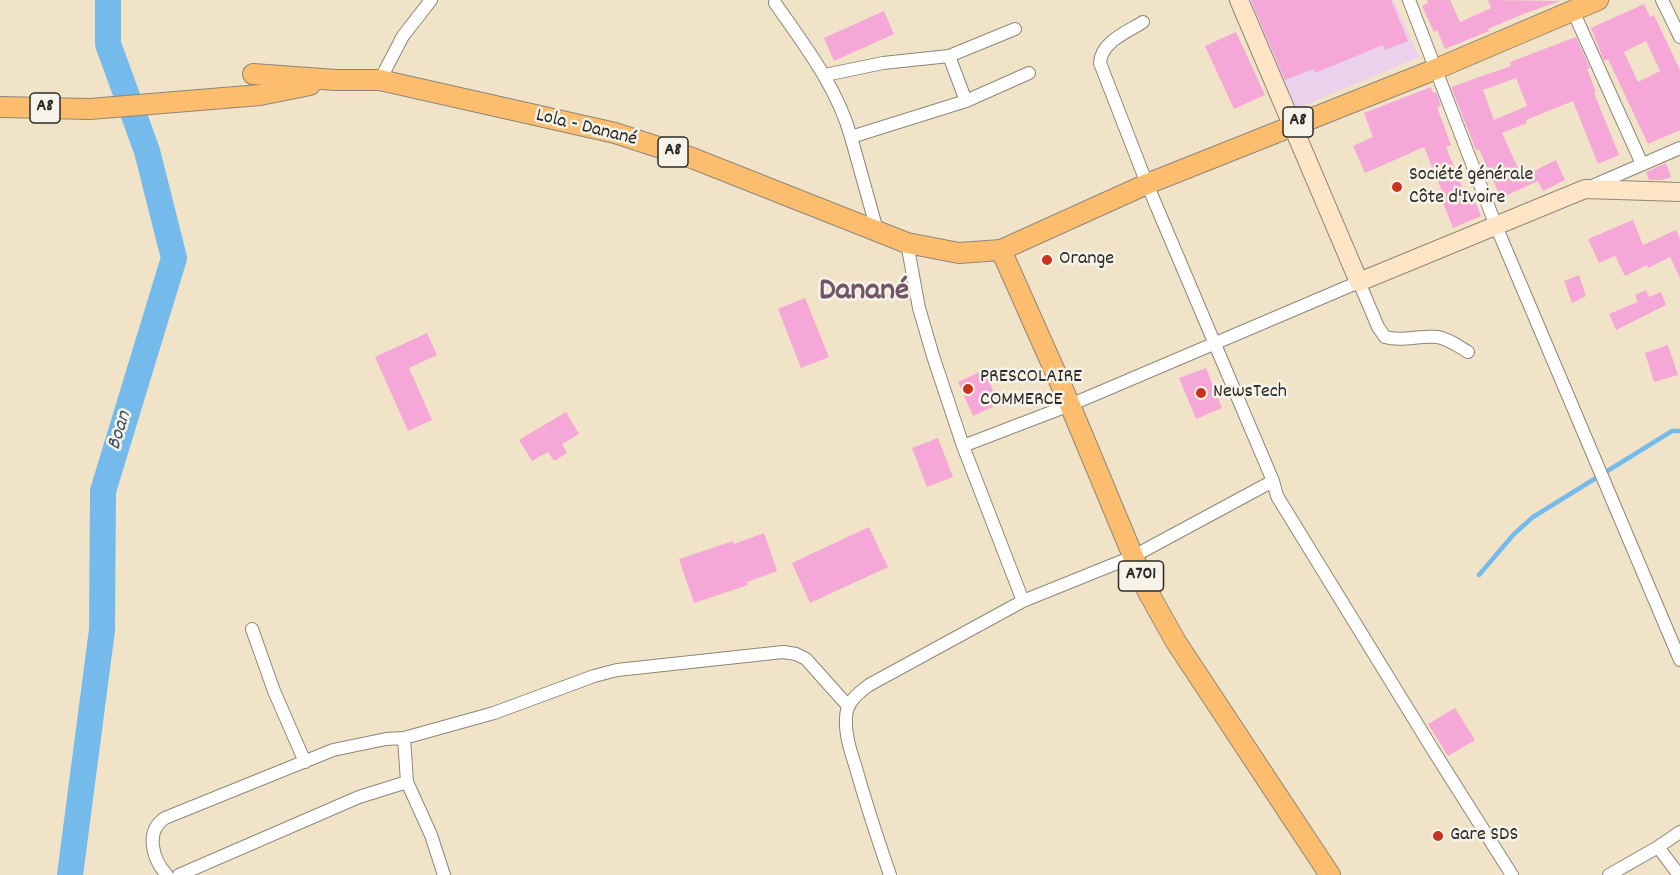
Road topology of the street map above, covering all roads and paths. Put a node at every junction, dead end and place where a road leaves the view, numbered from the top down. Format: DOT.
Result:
graph roads {
  1 [pos="431,0"];
  2 [pos="1239,0"];
  3 [pos="1409,0"];
  4 [pos="1598,0"];
  5 [pos="1662,0"];
  6 [pos="776,3"];
  7 [pos="1573,11"];
  8 [pos="1143,22"];
  9 [pos="1015,29"];
  10 [pos="1680,38"];
  11 [pos="949,56"];
  12 [pos="1436,69"];
  13 [pos="1029,73"];
  14 [pos="253,74"];
  15 [pos="825,75"];
  16 [pos="336,80"];
  17 [pos="380,80"];
  18 [pos="966,101"];
  19 [pos="0,107"];
  20 [pos="1292,124"];
  21 [pos="851,137"];
  22 [pos="1680,148"];
  23 [pos="1642,164"];
  24 [pos="1147,184"];
  25 [pos="1585,189"];
  26 [pos="1680,192"];
  27 [pos="1496,226"];
  28 [pos="877,230"];
  29 [pos="907,243"];
  30 [pos="1001,250"];
  31 [pos="1359,282"];
  32 [pos="1214,344"];
  33 [pos="1467,352"];
  34 [pos="1070,405"];
  35 [pos="963,446"];
  36 [pos="1273,481"];
  37 [pos="1132,557"];
  38 [pos="1023,601"];
  39 [pos="252,629"];
  40 [pos="1680,660"];
  41 [pos="848,706"];
  42 [pos="404,738"];
  43 [pos="305,762"];
  44 [pos="407,782"];
  45 [pos="1680,832"];
  46 [pos="1658,847"];
  47 [pos="166,875"];
  48 [pos="179,875"];
  49 [pos="444,875"];
  50 [pos="890,875"];
  51 [pos="1330,875"];
  52 [pos="1512,875"];
  53 [pos="1609,875"];
  54 [pos="1679,875"];
  1 -- 17 [label="street"];
  2 -- 20 [label="street"];
  3 -- 12 [label="street"];
  4 -- 7 [label="main road, A8"];
  5 -- 10 [label="street"];
  6 -- 15 [label="street"];
  7 -- 12 [label="main road, A8"];
  7 -- 23 [label="street"];
  8 -- 24 [label="street"];
  9 -- 11 [label="street"];
  11 -- 15 [label="street"];
  11 -- 18 [label="street"];
  12 -- 20 [label="main road, A8"];
  12 -- 27 [label="street"];
  13 -- 18 [label="street"];
  14 -- 16 [label="main road, Lola - Danané / A8"];
  15 -- 21 [label="street"];
  16 -- 17 [label="main road, Lola - Danané / A8"];
  16 -- 19 [label="main road, Lola - Danané / A8"];
  17 -- 28 [label="main road, Lola - Danané / A8"];
  18 -- 21 [label="street"];
  20 -- 24 [label="main road, A8"];
  20 -- 31 [label="street"];
  21 -- 28 [label="street"];
  22 -- 23 [label="street"];
  23 -- 25 [label="street"];
  24 -- 30 [label="main road, A8"];
  24 -- 32 [label="street"];
  25 -- 26 [label="street"];
  25 -- 27 [label="street"];
  27 -- 31 [label="street"];
  27 -- 40 [label="street"];
  28 -- 29 [label="main road, Lola - Danané / A8"];
  29 -- 30 [label="main road, Lola - Danané / A8"];
  29 -- 35 [label="street"];
  30 -- 34 [label="main road, A701"];
  31 -- 32 [label="street"];
  31 -- 33 [label="street"];
  32 -- 34 [label="street"];
  32 -- 36 [label="street"];
  34 -- 35 [label="street"];
  34 -- 37 [label="main road, A701"];
  35 -- 38 [label="street"];
  36 -- 37 [label="street"];
  36 -- 52 [label="street"];
  37 -- 38 [label="street"];
  37 -- 51 [label="main road, A701"];
  38 -- 41 [label="street"];
  39 -- 43 [label="street"];
  41 -- 42 [label="street"];
  41 -- 50 [label="street"];
  42 -- 43 [label="street"];
  42 -- 44 [label="street"];
  43 -- 47 [label="street"];
  44 -- 48 [label="street"];
  44 -- 49 [label="street"];
  45 -- 46 [label="street"];
  46 -- 53 [label="street"];
  46 -- 54 [label="street"];
}
